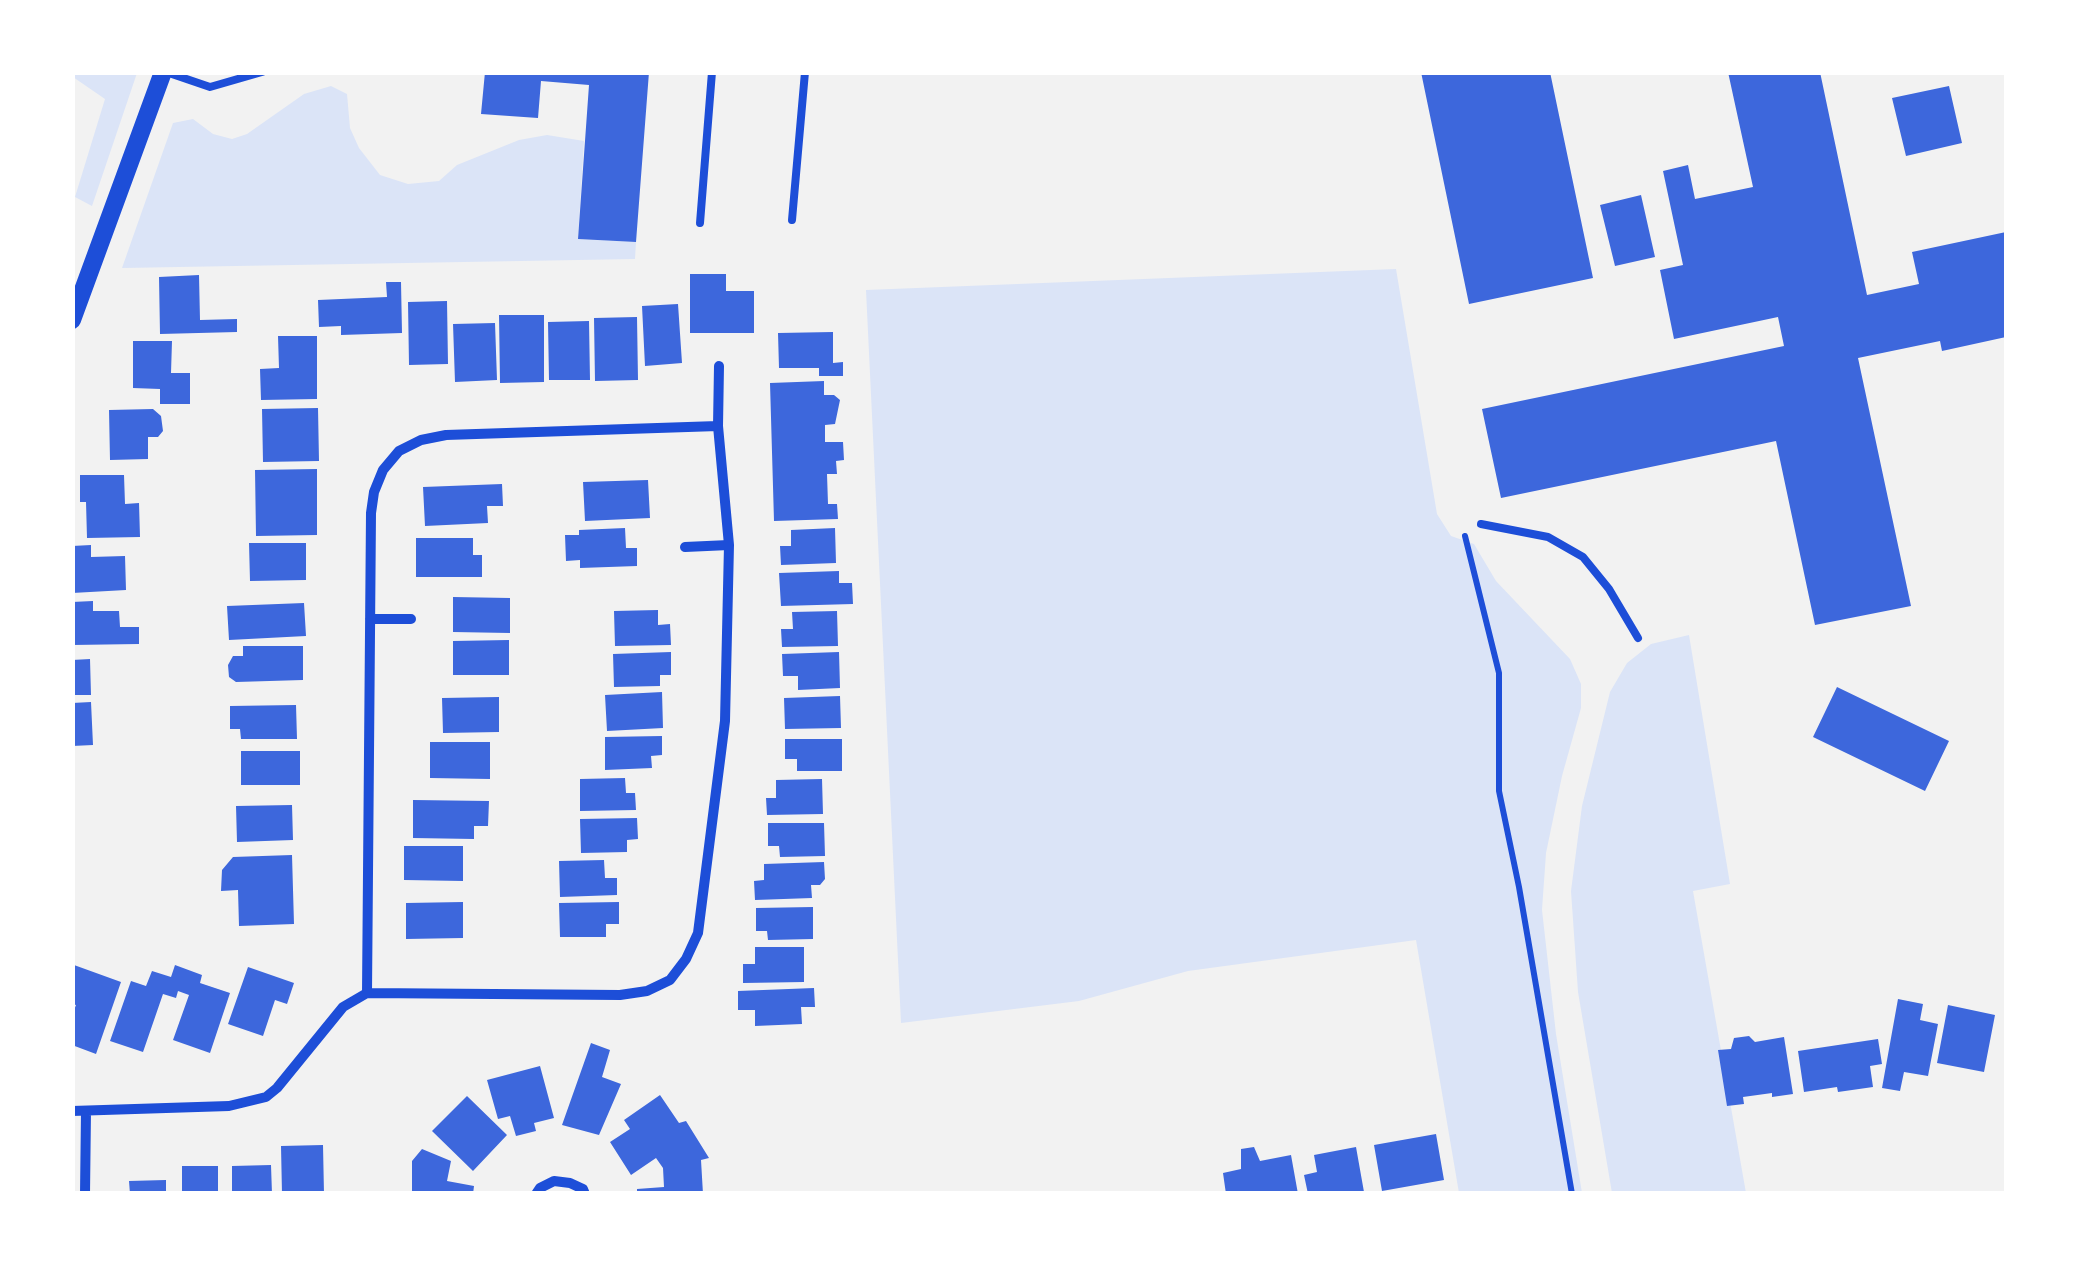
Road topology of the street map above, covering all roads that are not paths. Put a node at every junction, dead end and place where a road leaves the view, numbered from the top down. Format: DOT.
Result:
graph roads {
  1 [pos="165,72"];
  2 [pos="262,72"];
  3 [pos="712,72"];
  4 [pos="805,72"];
  5 [pos="792,220"];
  6 [pos="700,223"];
  7 [pos="72,320"];
  8 [pos="719,366"];
  9 [pos="718,426"];
  10 [pos="1481,524"];
  11 [pos="728,546"];
  12 [pos="685,547"];
  13 [pos="370,619"];
  14 [pos="412,619"];
  15 [pos="1638,638"];
  16 [pos="368,993"];
  17 [pos="72,1111"];
  18 [pos="86,1111"];
  19 [pos="84,1194"];
  20 [pos="536,1194"];
  21 [pos="585,1194"];
  1 -- 2 [label="lane"];
  1 -- 7 [label="street"];
  3 -- 6 [label="lane"];
  4 -- 5 [label="lane"];
  8 -- 9 [label="street"];
  9 -- 11 [label="street"];
  9 -- 13 [label="street"];
  10 -- 15 [label="lane"];
  11 -- 12 [label="street"];
  11 -- 16 [label="street"];
  13 -- 14 [label="street"];
  13 -- 16 [label="street"];
  16 -- 18 [label="street"];
  17 -- 18 [label="street"];
  18 -- 19 [label="street"];
  20 -- 21 [label="street"];
}
